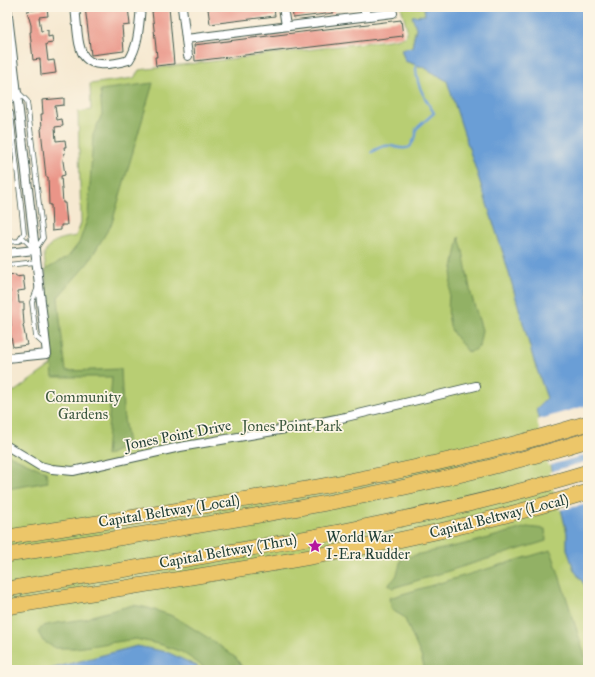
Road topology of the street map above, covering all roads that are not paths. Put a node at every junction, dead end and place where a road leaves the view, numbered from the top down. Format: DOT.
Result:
graph roads {
  1 [pos="7,7"];
  2 [pos="75,7"];
  3 [pos="141,7"];
  4 [pos="182,7"];
  5 [pos="283,7"];
  6 [pos="365,11"];
  7 [pos="393,13"];
  8 [pos="286,26"];
  9 [pos="186,39"];
  10 [pos="188,56"];
  11 [pos="16,90"];
  12 [pos="7,92"];
  13 [pos="8,107"];
  14 [pos="22,237"];
  15 [pos="7,242"];
  16 [pos="35,250"];
  17 [pos="7,253"];
  18 [pos="36,262"];
  19 [pos="7,265"];
  20 [pos="7,358"];
  21 [pos="476,386"];
  22 [pos="588,423"];
  23 [pos="588,440"];
  24 [pos="7,446"];
  25 [pos="588,472"];
  26 [pos="588,492"];
  27 [pos="7,537"];
  28 [pos="7,555"];
  29 [pos="7,589"];
  30 [pos="7,607"];
  1 -- 11 [label="street"];
  2 -- 3 [label="street"];
  4 -- 9 [label="street"];
  5 -- 8 [label="street"];
  6 -- 7 [label="street"];
  6 -- 8 [label="street"];
  8 -- 9 [label="street"];
  9 -- 10 [label="street"];
  11 -- 12 [label="street"];
  11 -- 13 [label="lane"];
  11 -- 16 [label="street"];
  13 -- 14 [label="lane"];
  14 -- 15 [label="lane"];
  14 -- 16 [label="lane"];
  16 -- 17 [label="street"];
  16 -- 18 [label="street"];
  18 -- 19 [label="lane"];
  18 -- 20 [label="street"];
  21 -- 24 [label="street, Jones Point Drive"];
  22 -- 27 [label="highway, Capital Beltway (Local)"];
  23 -- 28 [label="highway, Capital Beltway (Thru)"];
  25 -- 29 [label="highway, Capital Beltway (Thru)"];
  26 -- 30 [label="highway, Capital Beltway (Local)"];
}
